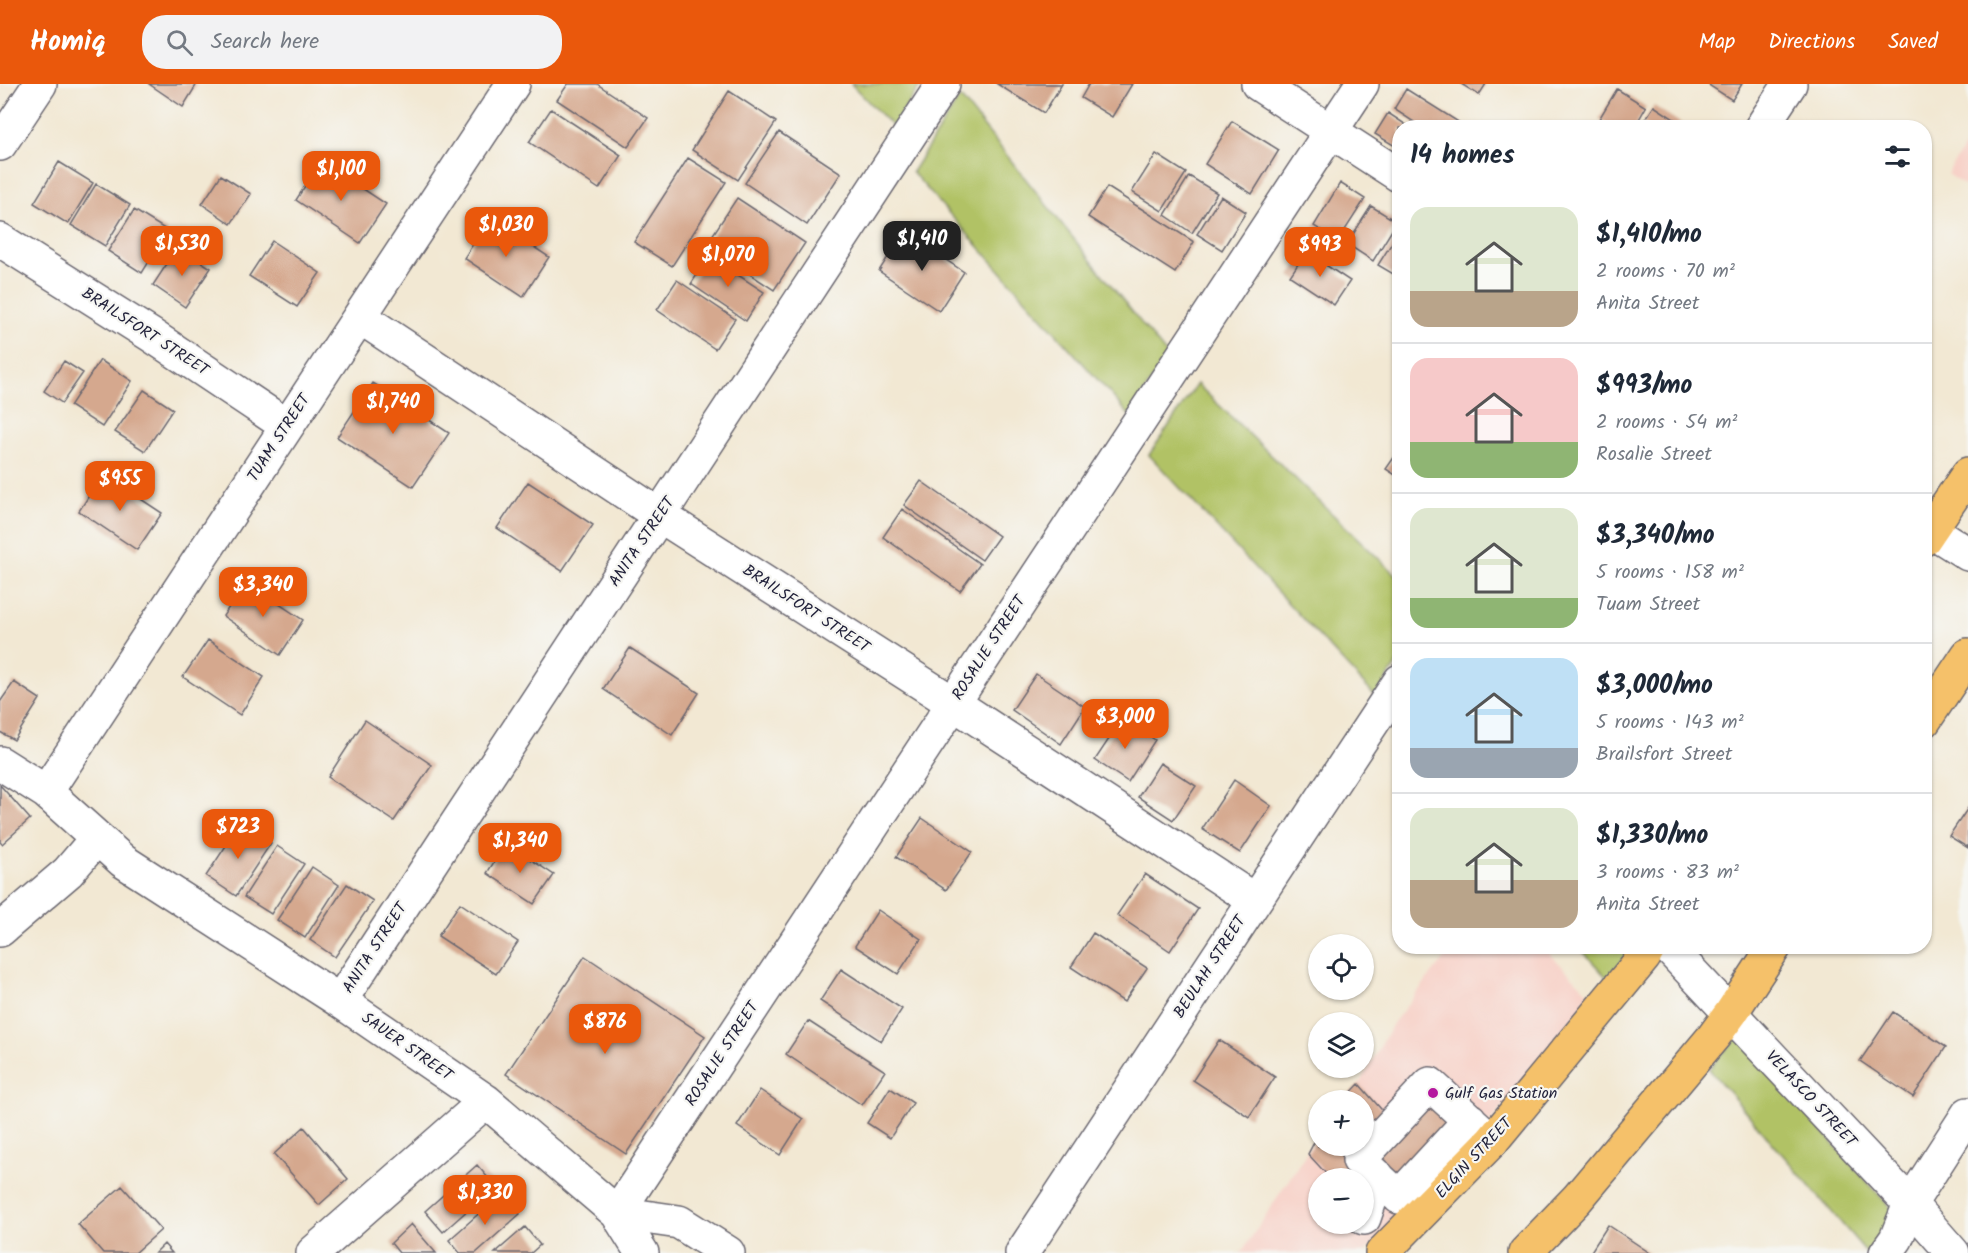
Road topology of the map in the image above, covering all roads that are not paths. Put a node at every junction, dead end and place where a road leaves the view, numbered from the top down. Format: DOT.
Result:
graph roads {
  1 [pos="40,84"];
  2 [pos="513,84"];
  3 [pos="943,84"];
  4 [pos="1258,84"];
  5 [pos="1362,84"];
  6 [pos="1790,84"];
  7 [pos="1766,120"];
  8 [pos="1331,131"];
  9 [pos="0,144"];
  10 [pos="1392,171"];
  11 [pos="0,240"];
  12 [pos="360,317"];
  13 [pos="288,426"];
  14 [pos="1968,474"];
  15 [pos="660,515"];
  16 [pos="1932,524"];
  17 [pos="1932,535"];
  18 [pos="1968,554"];
  19 [pos="1968,655"];
  20 [pos="1392,693"];
  21 [pos="953,703"];
  22 [pos="1932,708"];
  23 [pos="0,763"];
  24 [pos="45,792"];
  25 [pos="97,838"];
  26 [pos="1254,900"];
  27 [pos="0,930"];
  28 [pos="1646,954"];
  29 [pos="1675,954"];
  30 [pos="1770,954"];
  31 [pos="340,1001"];
  32 [pos="1731,1014"];
  33 [pos="486,1101"];
  34 [pos="1968,1114"];
  35 [pos="1481,1131"];
  36 [pos="1378,1177"];
  37 [pos="1374,1189"];
  38 [pos="1910,1204"];
  39 [pos="617,1213"];
  40 [pos="1358,1234"];
  41 [pos="313,1253"];
  42 [pos="642,1253"];
  43 [pos="728,1253"];
  44 [pos="1022,1253"];
  45 [pos="1376,1253"];
  46 [pos="1382,1253"];
  47 [pos="1525,1253"];
  48 [pos="1886,1253"];
  49 [pos="1953,1253"];
  1 -- 9 [label="street"];
  2 -- 12 [label="street, TUAM STREET"];
  3 -- 15 [label="street, ANITA STREET"];
  4 -- 8 [label="street"];
  5 -- 8 [label="street, ROSALIE STREET"];
  6 -- 7 [label="street"];
  8 -- 10 [label="street"];
  8 -- 21 [label="street, ROSALIE STREET"];
  11 -- 13 [label="street, BRAILSFORT STREET"];
  12 -- 13 [label="street, TUAM STREET"];
  12 -- 15 [label="street, BRAILSFORT STREET"];
  13 -- 24 [label="street, TUAM STREET"];
  14 -- 16 [label="main road"];
  15 -- 21 [label="street, BRAILSFORT STREET"];
  15 -- 31 [label="street, ANITA STREET"];
  17 -- 18 [label="street"];
  19 -- 22 [label="main road"];
  20 -- 26 [label="street, BEULAH STREET"];
  21 -- 26 [label="street, BRAILSFORT STREET"];
  21 -- 39 [label="street, ROSALIE STREET"];
  23 -- 24 [label="street, SAUER STREET"];
  24 -- 25 [label="street, SAUER STREET"];
  25 -- 27 [label="street"];
  25 -- 31 [label="street, SAUER STREET"];
  26 -- 44 [label="street, BEULAH STREET"];
  28 -- 35 [label="main road, ELGIN STREET"];
  29 -- 32 [label="street, VELASCO STREET"];
  30 -- 32 [label="main road"];
  31 -- 33 [label="street, SAUER STREET"];
  32 -- 38 [label="street, VELASCO STREET"];
  32 -- 47 [label="main road"];
  33 -- 39 [label="street, SAUER STREET"];
  33 -- 41 [label="street"];
  34 -- 38 [label="street"];
  35 -- 36 [label="street"];
  35 -- 36 [label="street"];
  35 -- 46 [label="main road, ELGIN STREET"];
  36 -- 37 [label="street"];
  38 -- 48 [label="street"];
  38 -- 49 [label="street, VELASCO STREET"];
  39 -- 42 [label="street"];
  39 -- 43 [label="street"];
  40 -- 45 [label="street"];
}
